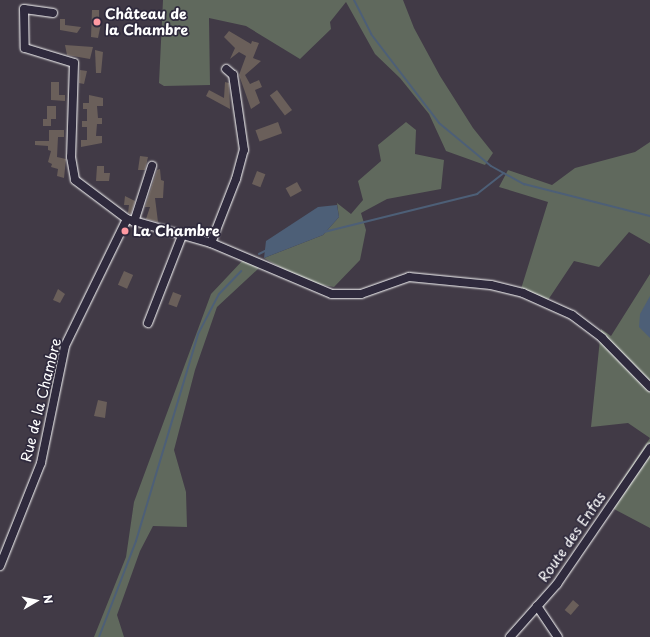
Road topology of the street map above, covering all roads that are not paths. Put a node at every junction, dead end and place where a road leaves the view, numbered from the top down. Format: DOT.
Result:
graph roads {
  1 [pos="53,13"];
  2 [pos="226,68"];
  3 [pos="152,166"];
  4 [pos="130,220"];
  5 [pos="182,236"];
  6 [pos="211,243"];
  7 [pos="148,323"];
  8 [pos="650,387"];
  9 [pos="650,448"];
  10 [pos="0,566"];
  11 [pos="537,606"];
  12 [pos="510,637"];
  13 [pos="558,637"];
  1 -- 4 [label="street"];
  2 -- 6 [label="street"];
  3 -- 4 [label="street, Rue de la Chambre"];
  4 -- 5 [label="street"];
  4 -- 10 [label="street, Rue de la Chambre"];
  5 -- 6 [label="street"];
  5 -- 7 [label="street"];
  6 -- 8 [label="street"];
  9 -- 11 [label="street, Route des Enfas"];
  11 -- 12 [label="street, Route des Enfas"];
  11 -- 13 [label="street"];
}
